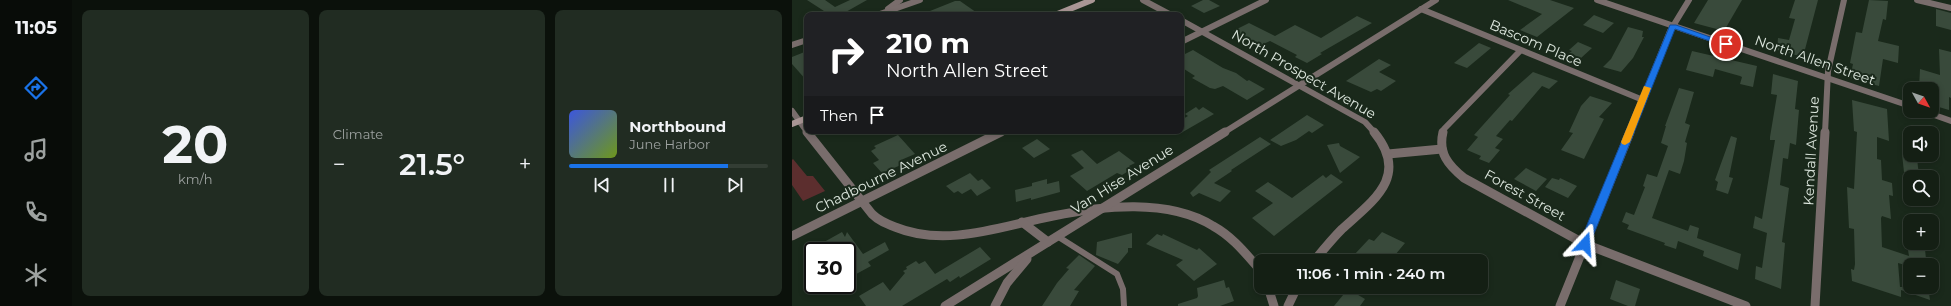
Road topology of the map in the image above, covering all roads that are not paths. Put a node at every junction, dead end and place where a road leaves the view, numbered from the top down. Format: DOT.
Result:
graph roads {
  1 [pos="900,0"];
  2 [pos="920,0"];
  3 [pos="1092,0"];
  4 [pos="1143,0"];
  5 [pos="1266,0"];
  6 [pos="1436,0"];
  7 [pos="1597,0"];
  8 [pos="1688,0"];
  9 [pos="1844,0"];
  10 [pos="1917,0"];
  11 [pos="1951,8"];
  12 [pos="1421,10"];
  13 [pos="883,12"];
  14 [pos="886,12"];
  15 [pos="1062,12"];
  16 [pos="1165,12"];
  17 [pos="1184,22"];
  18 [pos="1673,26"];
  19 [pos="1202,32"];
  20 [pos="804,41"];
  21 [pos="1184,41"];
  22 [pos="792,45"];
  23 [pos="1520,51"];
  24 [pos="1827,78"];
  25 [pos="1298,86"];
  26 [pos="1643,100"];
  27 [pos="1903,104"];
  28 [pos="792,111"];
  29 [pos="1939,116"];
  30 [pos="1951,120"];
  31 [pos="799,121"];
  32 [pos="809,134"];
  33 [pos="997,134"];
  34 [pos="1442,149"];
  35 [pos="1388,154"];
  36 [pos="863,201"];
  37 [pos="1104,207"];
  38 [pos="1022,222"];
  39 [pos="792,236"];
  40 [pos="1057,236"];
  41 [pos="1048,242"];
  42 [pos="1585,244"];
  43 [pos="1038,248"];
  44 [pos="1320,254"];
  45 [pos="1254,261"];
  46 [pos="1270,294"];
  47 [pos="1294,294"];
  48 [pos="945,306"];
  49 [pos="995,306"];
  50 [pos="1124,306"];
  51 [pos="1274,306"];
  52 [pos="1288,306"];
  53 [pos="1560,306"];
  54 [pos="1746,306"];
  55 [pos="1815,306"];
  1 -- 13 [label="street"];
  2 -- 14 [label="street"];
  3 -- 15 [label="main road"];
  4 -- 16 [label="street"];
  5 -- 19 [label="street"];
  6 -- 12 [label="street, Van Hise Avenue"];
  7 -- 18 [label="street, North Allen Street"];
  8 -- 18 [label="street"];
  9 -- 24 [label="street, Kendall Avenue"];
  10 -- 11 [label="street"];
  12 -- 23 [label="street, Bascom Place"];
  12 -- 25 [label="street, Van Hise Avenue"];
  17 -- 19 [label="street, North Prospect Avenue"];
  18 -- 24 [label="street, North Allen Street"];
  18 -- 26 [label="street"];
  19 -- 21 [label="street"];
  19 -- 25 [label="street, North Prospect Avenue"];
  20 -- 22 [label="street"];
  23 -- 26 [label="street, Bascom Place"];
  23 -- 34 [label="street"];
  24 -- 27 [label="street, North Allen Street"];
  24 -- 55 [label="street, Kendall Avenue"];
  25 -- 35 [label="street, North Prospect Avenue"];
  25 -- 37 [label="street, Van Hise Avenue"];
  26 -- 42 [label="street"];
  28 -- 31 [label="street"];
  29 -- 30 [label="street"];
  32 -- 36 [label="street"];
  33 -- 36 [label="street, Chadbourne Avenue"];
  34 -- 35 [label="street"];
  34 -- 42 [label="street, Forest Street"];
  35 -- 44 [label="street, North Prospect Avenue"];
  36 -- 38 [label="street"];
  36 -- 39 [label="street, Chadbourne Avenue"];
  37 -- 38 [label="street"];
  37 -- 40 [label="street, Van Hise Avenue"];
  37 -- 45 [label="street"];
  38 -- 41 [label="street"];
  40 -- 41 [label="street, Van Hise Avenue"];
  40 -- 50 [label="lane"];
  41 -- 43 [label="street, Van Hise Avenue"];
  42 -- 53 [label="street"];
  42 -- 54 [label="street, Forest Street"];
  43 -- 48 [label="street, Van Hise Avenue"];
  43 -- 49 [label="street"];
  46 -- 51 [label="street"];
  47 -- 52 [label="street"];
}
